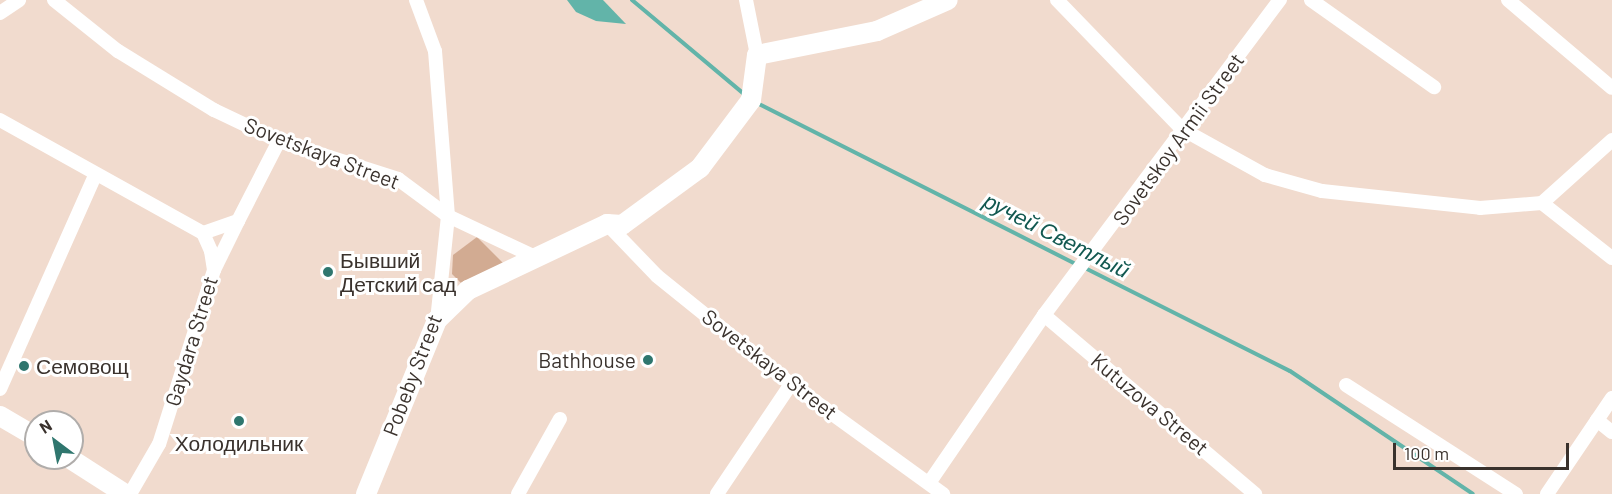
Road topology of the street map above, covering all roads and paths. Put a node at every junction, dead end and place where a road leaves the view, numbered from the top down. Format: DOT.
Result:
graph roads {
  1 [pos="19,0"];
  2 [pos="54,0"];
  3 [pos="416,0"];
  4 [pos="746,0"];
  5 [pos="948,0"];
  6 [pos="1057,0"];
  7 [pos="1280,0"];
  8 [pos="1311,0"];
  9 [pos="1508,0"];
  10 [pos="0,13"];
  11 [pos="757,55"];
  12 [pos="1434,87"];
  13 [pos="1612,88"];
  14 [pos="0,120"];
  15 [pos="1182,129"];
  16 [pos="1612,140"];
  17 [pos="279,141"];
  18 [pos="95,176"];
  19 [pos="1542,203"];
  20 [pos="448,216"];
  21 [pos="238,221"];
  22 [pos="606,224"];
  23 [pos="203,233"];
  24 [pos="536,257"];
  25 [pos="1612,258"];
  26 [pos="214,270"];
  27 [pos="1044,315"];
  28 [pos="437,320"];
  29 [pos="792,384"];
  30 [pos="1346,385"];
  31 [pos="0,389"];
  32 [pos="1612,398"];
  33 [pos="0,416"];
  34 [pos="560,419"];
  35 [pos="1597,420"];
  36 [pos="24,430"];
  37 [pos="1612,432"];
  38 [pos="84,467"];
  39 [pos="929,483"];
  40 [pos="127,494"];
  41 [pos="366,494"];
  42 [pos="518,494"];
  43 [pos="717,494"];
  44 [pos="943,494"];
  45 [pos="1255,494"];
  46 [pos="1516,494"];
  47 [pos="1547,494"];
  1 -- 10 [label="street"];
  2 -- 17 [label="street, Sovetskaya Street"];
  3 -- 20 [label="street, Pobeby Street"];
  4 -- 11 [label="street"];
  5 -- 11 [label="street"];
  6 -- 15 [label="street"];
  7 -- 15 [label="street, Sovetskoy Armii Street"];
  8 -- 12 [label="street"];
  9 -- 13 [label="street"];
  11 -- 22 [label="street"];
  14 -- 18 [label="street"];
  15 -- 19 [label="street"];
  15 -- 27 [label="street, Sovetskoy Armii Street"];
  16 -- 19 [label="street"];
  17 -- 20 [label="street, Sovetskaya Street"];
  17 -- 21 [label="street"];
  18 -- 23 [label="street"];
  18 -- 31 [label="street"];
  19 -- 25 [label="street"];
  20 -- 24 [label="street, Sovetskaya Street"];
  20 -- 28 [label="street, Pobeby Street"];
  21 -- 23 [label="street"];
  21 -- 26 [label="street"];
  22 -- 24 [label="street"];
  22 -- 29 [label="street, Sovetskaya Street"];
  23 -- 26 [label="street, Gaydara Street"];
  24 -- 28 [label="street"];
  26 -- 40 [label="street, Gaydara Street"];
  27 -- 39 [label="street, Sovetskoy Armii Street"];
  27 -- 45 [label="street, Kutuzova Street"];
  28 -- 41 [label="street, Pobeby Street"];
  29 -- 39 [label="street, Sovetskaya Street"];
  29 -- 43 [label="street"];
  30 -- 46 [label="street"];
  32 -- 35 [label="street"];
  33 -- 36 [label="street"];
  34 -- 42 [label="street"];
  35 -- 37 [label="street"];
  35 -- 47 [label="street"];
  38 -- 40 [label="street"];
  39 -- 44 [label="street, Sovetskaya Street"];
}
